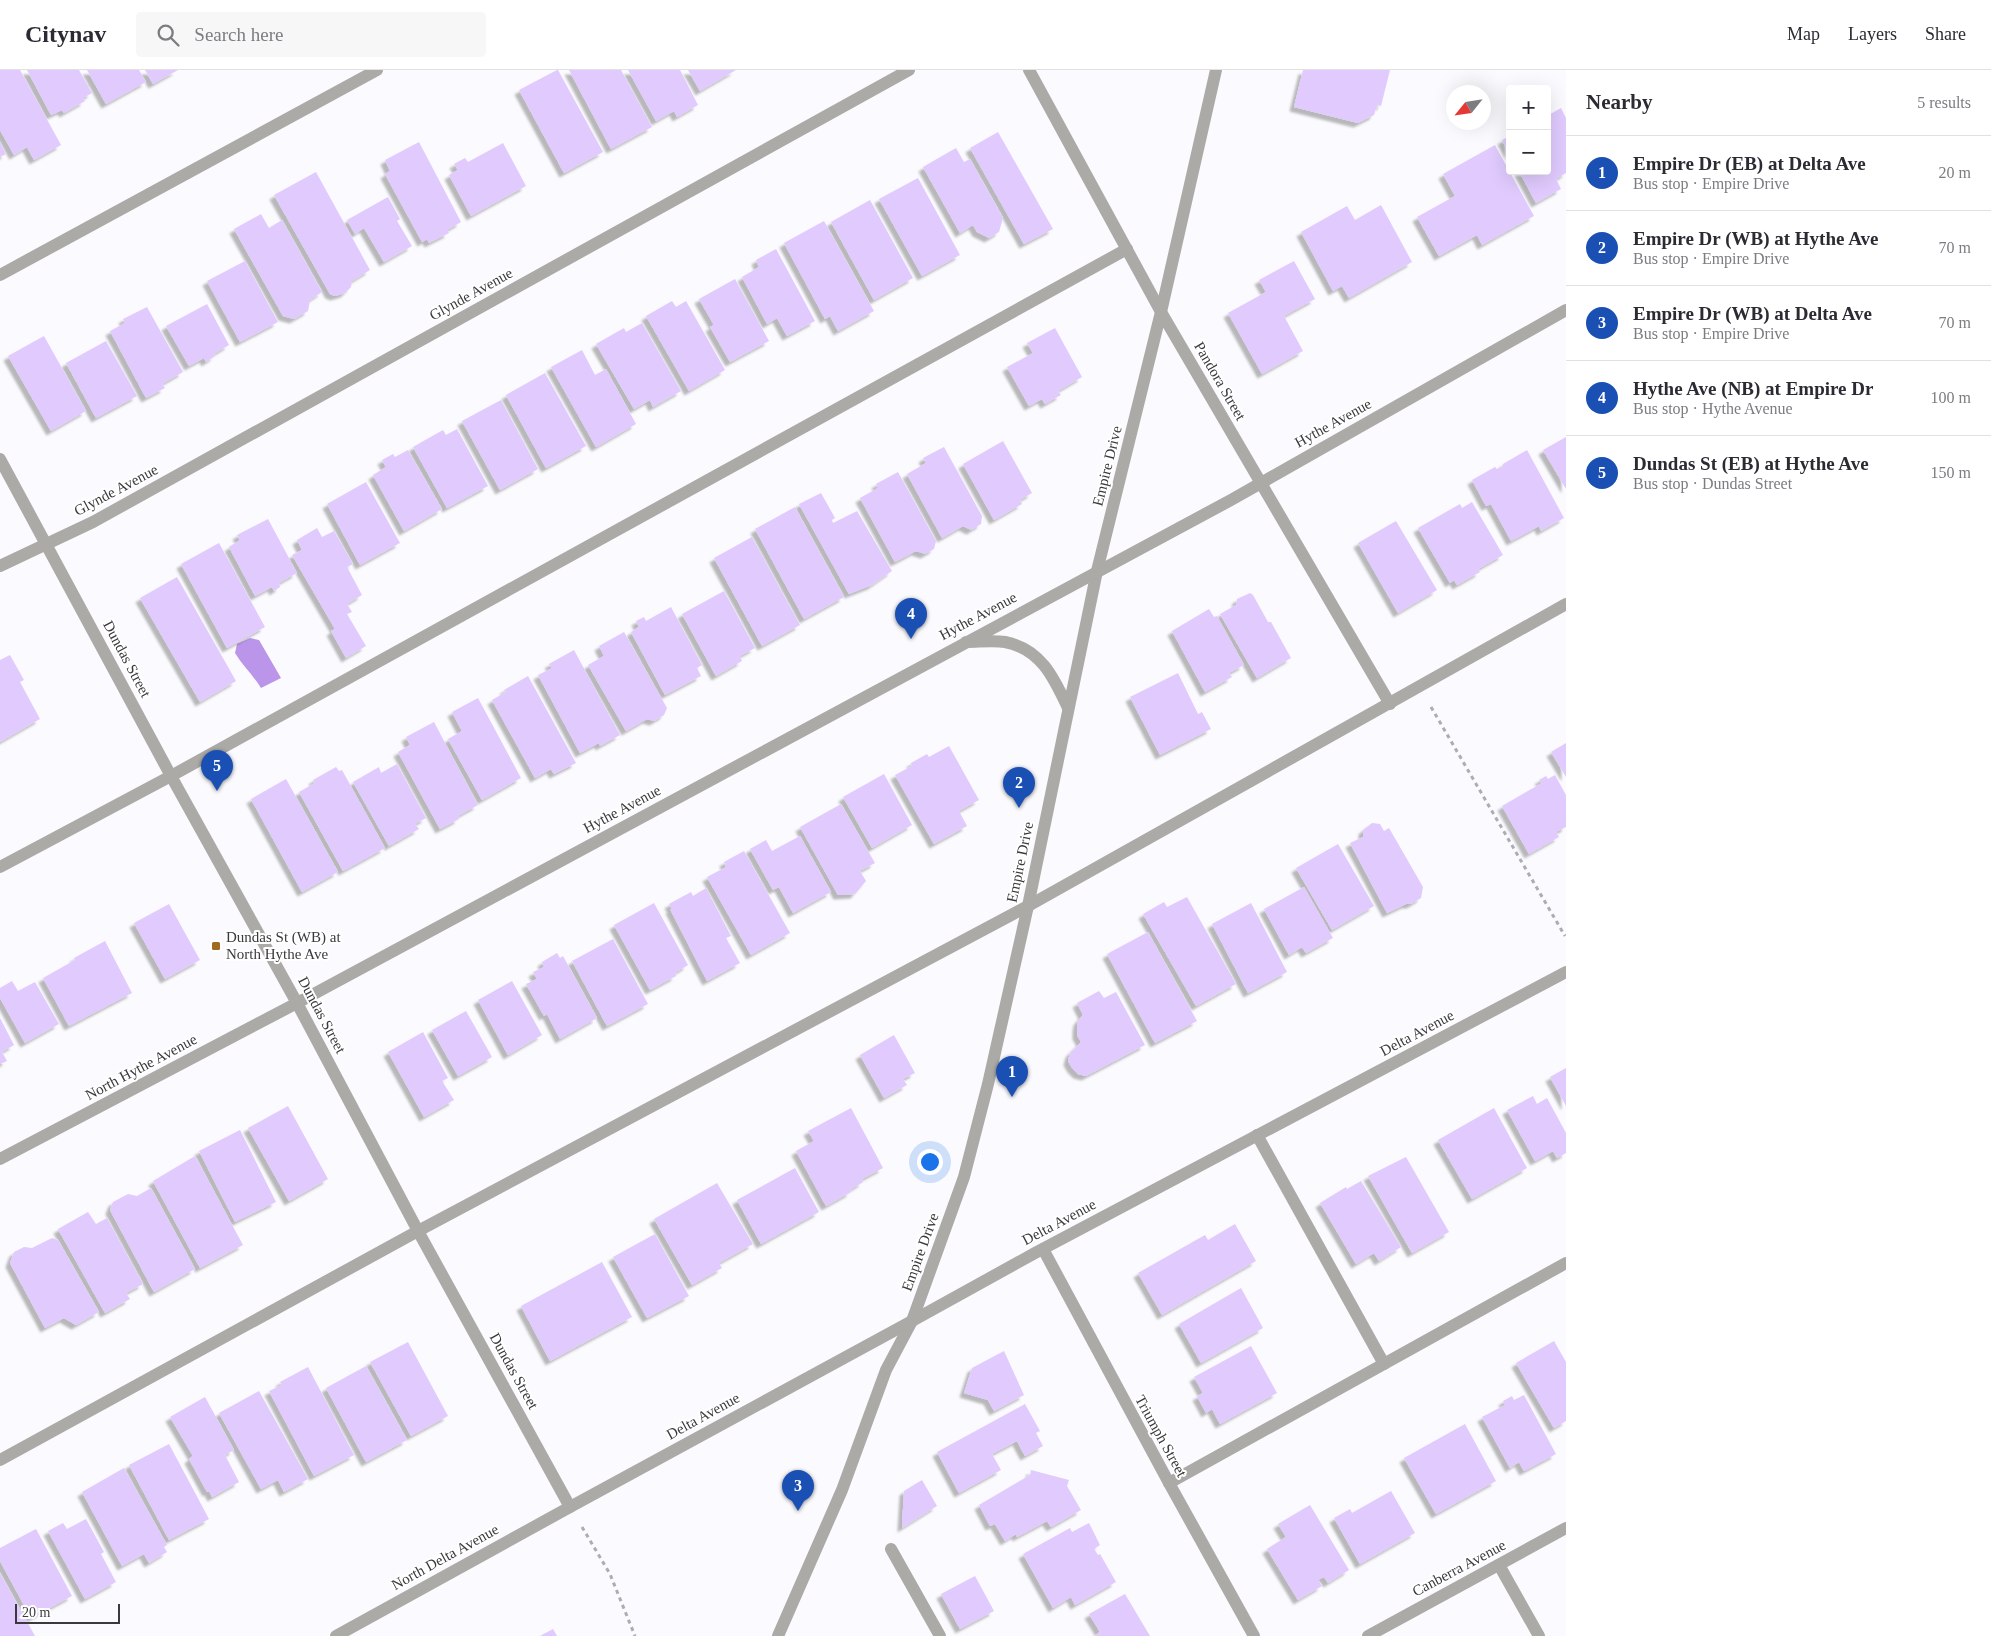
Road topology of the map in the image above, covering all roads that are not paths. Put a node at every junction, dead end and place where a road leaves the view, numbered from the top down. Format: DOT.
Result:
graph roads {
  1 [pos="377,70"];
  2 [pos="909,70"];
  3 [pos="1029,70"];
  4 [pos="1216,70"];
  5 [pos="1127,249"];
  6 [pos="0,275"];
  7 [pos="1566,310"];
  8 [pos="1161,312"];
  9 [pos="0,459"];
  10 [pos="1261,483"];
  11 [pos="46,544"];
  12 [pos="0,566"];
  13 [pos="1097,570"];
  14 [pos="1566,604"];
  15 [pos="965,642"];
  16 [pos="1390,704"];
  17 [pos="1068,708"];
  18 [pos="171,776"];
  19 [pos="0,867"];
  20 [pos="1028,906"];
  21 [pos="1566,972"];
  22 [pos="298,1003"];
  23 [pos="1257,1135"];
  24 [pos="0,1159"];
  25 [pos="418,1231"];
  26 [pos="1042,1249"];
  27 [pos="1566,1263"];
  28 [pos="912,1321"];
  29 [pos="1384,1364"];
  30 [pos="0,1460"];
  31 [pos="1169,1483"];
  32 [pos="570,1507"];
  33 [pos="1566,1528"];
  34 [pos="891,1549"];
  35 [pos="1499,1565"];
  36 [pos="336,1636"];
  37 [pos="778,1636"];
  38 [pos="940,1636"];
  39 [pos="1254,1636"];
  40 [pos="1368,1636"];
  41 [pos="1539,1636"];
  1 -- 6 [label="street"];
  2 -- 11 [label="street, Glynde Avenue"];
  3 -- 5 [label="street, Pandora Street"];
  4 -- 8 [label="street, Empire Drive"];
  5 -- 8 [label="street, Pandora Street"];
  5 -- 18 [label="street"];
  7 -- 10 [label="street, Hythe Avenue"];
  8 -- 10 [label="street, Pandora Street"];
  8 -- 13 [label="street, Empire Drive"];
  9 -- 11 [label="street, Dundas Street"];
  10 -- 13 [label="street, Hythe Avenue"];
  10 -- 16 [label="street, Pandora Street"];
  11 -- 12 [label="street, Glynde Avenue"];
  11 -- 18 [label="street, Dundas Street"];
  13 -- 15 [label="street, Hythe Avenue"];
  13 -- 17 [label="street, Empire Drive"];
  14 -- 16 [label="street"];
  15 -- 17 [label="street"];
  15 -- 22 [label="street, Hythe Avenue"];
  16 -- 20 [label="street"];
  17 -- 20 [label="street, Empire Drive"];
  18 -- 19 [label="street"];
  18 -- 22 [label="street, Dundas Street"];
  20 -- 25 [label="street"];
  20 -- 28 [label="street, Empire Drive"];
  21 -- 23 [label="street, Delta Avenue"];
  22 -- 24 [label="street, North Hythe Avenue"];
  22 -- 25 [label="street, Dundas Street"];
  23 -- 26 [label="street, Delta Avenue"];
  23 -- 29 [label="street"];
  25 -- 30 [label="street"];
  25 -- 32 [label="street, Dundas Street"];
  26 -- 28 [label="street, Delta Avenue"];
  26 -- 31 [label="street, Triumph Street"];
  27 -- 29 [label="street"];
  28 -- 32 [label="street, Delta Avenue"];
  28 -- 37 [label="street, Empire Drive"];
  29 -- 31 [label="street"];
  31 -- 39 [label="street, Triumph Street"];
  32 -- 36 [label="street, North Delta Avenue"];
  33 -- 35 [label="street, Canberra Avenue"];
  34 -- 38 [label="street"];
  35 -- 40 [label="street, Canberra Avenue"];
  35 -- 41 [label="street"];
}
